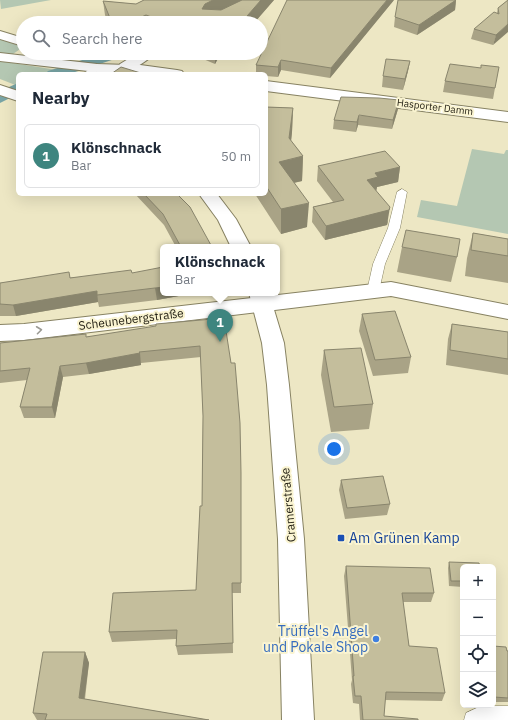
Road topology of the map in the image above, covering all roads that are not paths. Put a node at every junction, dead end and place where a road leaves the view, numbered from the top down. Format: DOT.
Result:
graph roads {
  1 [pos="0,35"];
  2 [pos="16,40"];
  3 [pos="0,57"];
  4 [pos="16,59"];
  5 [pos="27,60"];
  6 [pos="79,60"];
  7 [pos="136,60"];
  8 [pos="93,66"];
  9 [pos="125,67"];
  10 [pos="148,70"];
  11 [pos="162,72"];
  12 [pos="268,86"];
  13 [pos="508,117"];
  14 [pos="402,192"];
  15 [pos="210,196"];
  16 [pos="240,244"];
  17 [pos="373,291"];
  18 [pos="260,298"];
  19 [pos="508,312"];
  20 [pos="0,333"];
  21 [pos="508,715"];
  22 [pos="298,720"];
  23 [pos="473,720"];
  1 -- 2 [label="main road"];
  3 -- 4 [label="main road"];
  5 -- 8 [label="main road"];
  6 -- 8 [label="main road"];
  7 -- 9 [label="main road"];
  8 -- 9 [label="main road"];
  8 -- 10 [label="main road"];
  9 -- 10 [label="main road"];
  10 -- 11 [label="main road"];
  12 -- 13 [label="main road, Hasporter Damm"];
  14 -- 17 [label="lane"];
  15 -- 16 [label="main road"];
  17 -- 18 [label="main road"];
  17 -- 19 [label="main road"];
  20 -- 18 [label="main road, Scheunebergstraße, one-way"];
  18 -- 22 [label="main road, Cramerstraße"];
  21 -- 23 [label="lane"];
}
